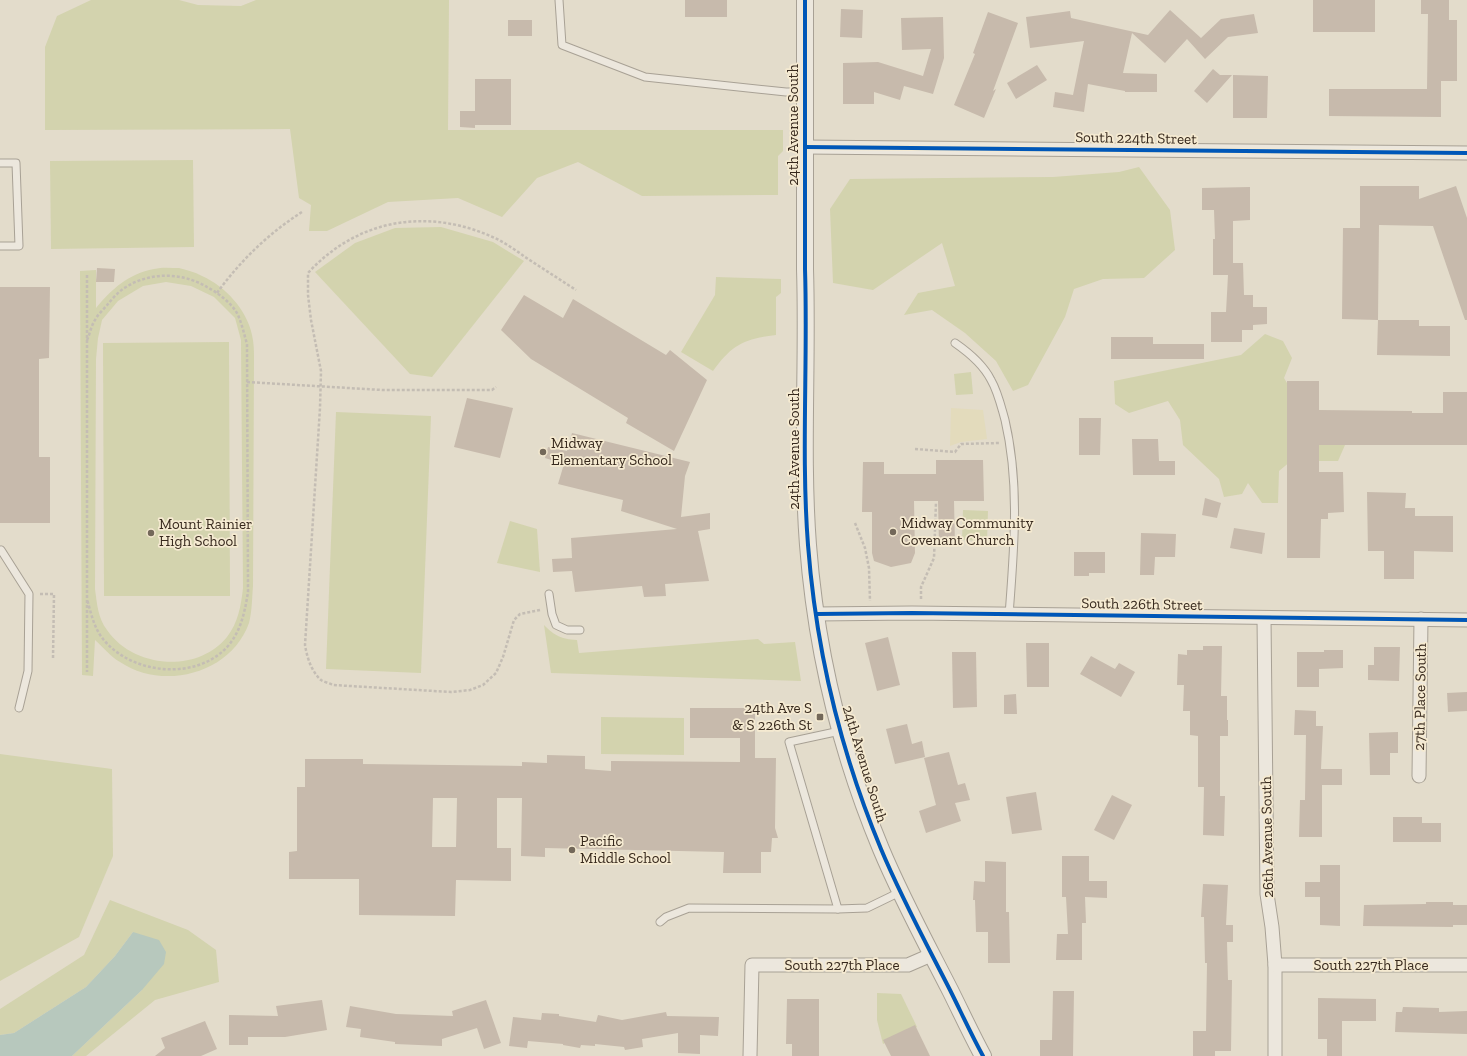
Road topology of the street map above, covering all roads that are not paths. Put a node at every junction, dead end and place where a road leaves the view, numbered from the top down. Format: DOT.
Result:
graph roads {
  1 [pos="558,0"];
  2 [pos="806,0"];
  3 [pos="805,92"];
  4 [pos="805,147"];
  5 [pos="1467,153"];
  6 [pos="0,163"];
  7 [pos="0,246"];
  8 [pos="955,343"];
  9 [pos="0,550"];
  10 [pos="549,594"];
  11 [pos="816,614"];
  12 [pos="1009,615"];
  13 [pos="1264,618"];
  14 [pos="1421,619"];
  15 [pos="1467,620"];
  16 [pos="580,630"];
  17 [pos="19,708"];
  18 [pos="841,731"];
  19 [pos="1419,776"];
  20 [pos="900,892"];
  21 [pos="838,909"];
  22 [pos="660,922"];
  23 [pos="931,955"];
  24 [pos="1275,965"];
  25 [pos="1467,965"];
  26 [pos="750,1056"];
  27 [pos="983,1056"];
  28 [pos="1275,1056"];
  1 -- 3 [label="lane"];
  2 -- 3 [label="street, 24th Avenue South"];
  3 -- 4 [label="street, 24th Avenue South"];
  4 -- 5 [label="street, South 224th Street"];
  4 -- 11 [label="street, 24th Avenue South"];
  6 -- 7 [label="lane"];
  8 -- 12 [label="lane"];
  9 -- 17 [label="lane"];
  10 -- 16 [label="lane"];
  11 -- 12 [label="street, South 226th Street"];
  11 -- 18 [label="street, 24th Avenue South"];
  12 -- 13 [label="street, South 226th Street"];
  13 -- 14 [label="street, South 226th Street"];
  13 -- 24 [label="street, 26th Avenue South"];
  14 -- 15 [label="street, South 226th Street"];
  14 -- 19 [label="street, 27th Place South"];
  18 -- 20 [label="street, 24th Avenue South"];
  18 -- 21 [label="lane"];
  20 -- 21 [label="lane"];
  20 -- 23 [label="street, 24th Avenue South"];
  21 -- 22 [label="lane"];
  23 -- 26 [label="street, South 227th Place"];
  23 -- 27 [label="street, 24th Avenue South"];
  24 -- 25 [label="street, South 227th Place"];
  24 -- 28 [label="street, 26th Avenue South"];
}
